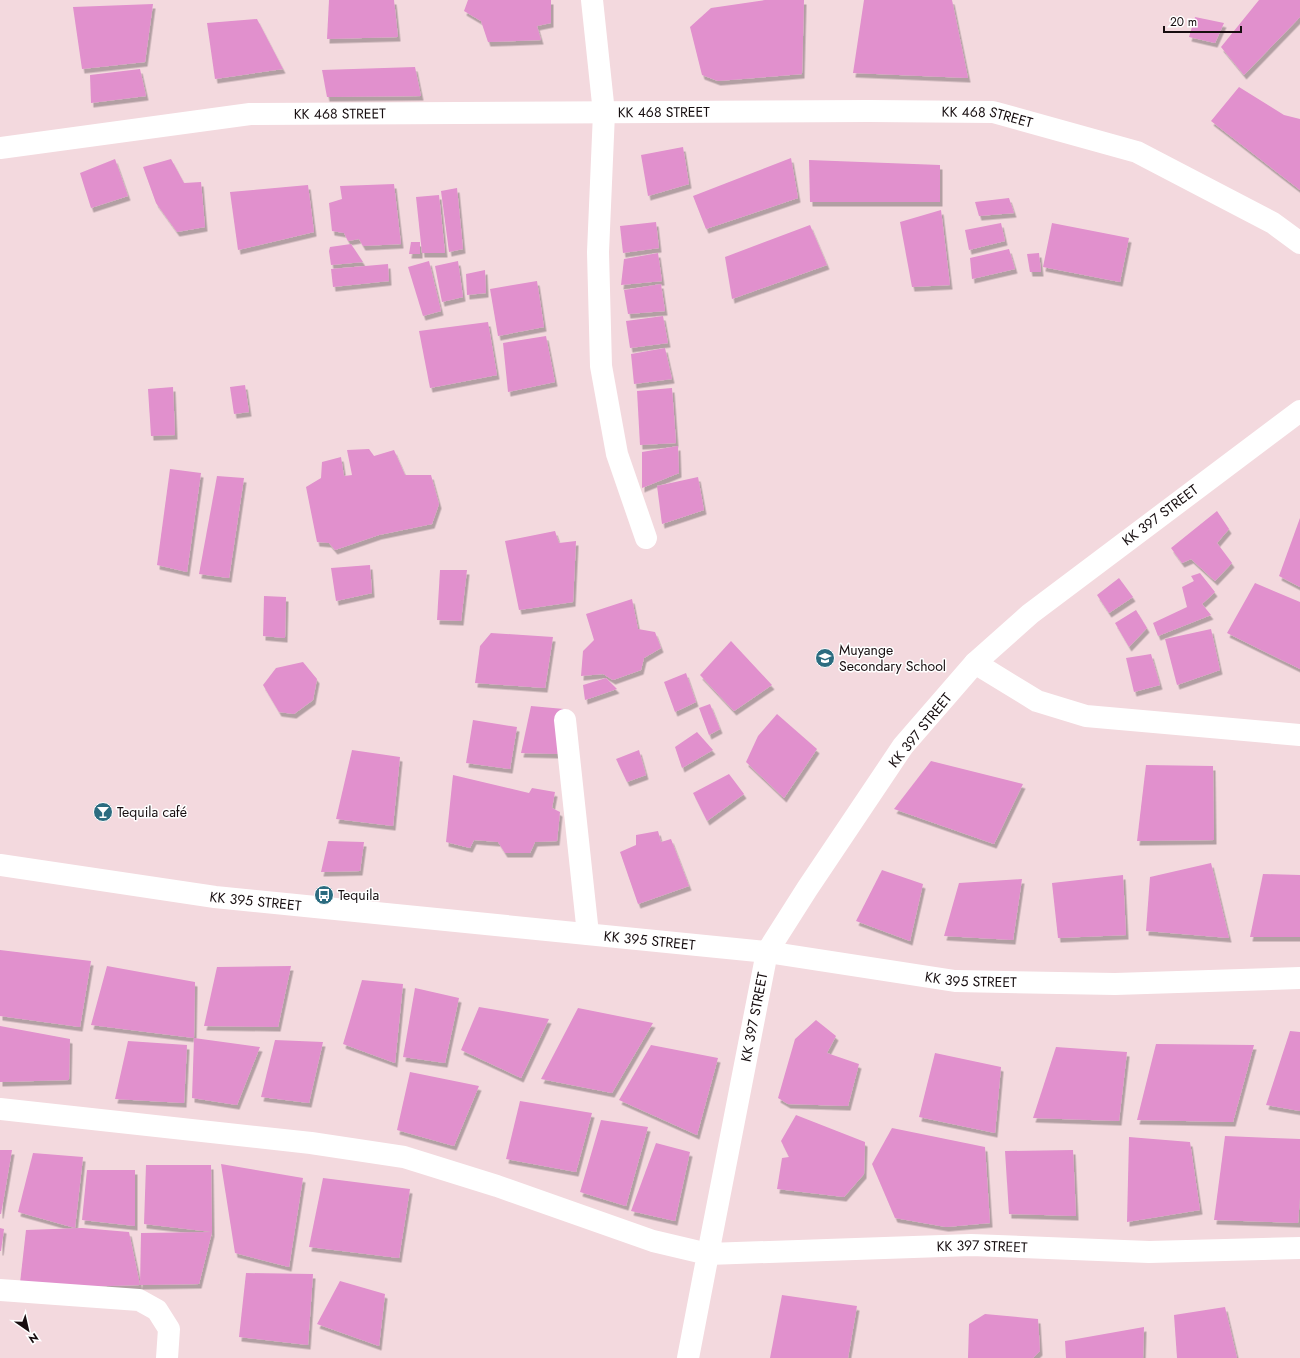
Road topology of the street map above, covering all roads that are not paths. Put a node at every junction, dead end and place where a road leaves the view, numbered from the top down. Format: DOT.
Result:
graph roads {
  1 [pos="592,0"];
  2 [pos="604,112"];
  3 [pos="0,148"];
  4 [pos="1300,243"];
  5 [pos="1300,411"];
  6 [pos="646,538"];
  7 [pos="975,663"];
  8 [pos="566,720"];
  9 [pos="1300,735"];
  10 [pos="0,865"];
  11 [pos="588,934"];
  12 [pos="767,952"];
  13 [pos="1300,978"];
  14 [pos="0,1109"];
  15 [pos="1300,1248"];
  16 [pos="708,1254"];
  17 [pos="0,1290"];
  18 [pos="167,1358"];
  19 [pos="688,1358"];
  1 -- 2 [label="street"];
  2 -- 3 [label="street, KK 468 STREET"];
  2 -- 4 [label="street, KK 468 STREET"];
  2 -- 6 [label="street"];
  5 -- 7 [label="street, KK 397 STREET"];
  7 -- 9 [label="street"];
  7 -- 12 [label="street, KK 397 STREET"];
  8 -- 11 [label="street"];
  10 -- 11 [label="street, KK 395 STREET"];
  11 -- 12 [label="street, KK 395 STREET"];
  12 -- 13 [label="street, KK 395 STREET"];
  12 -- 16 [label="street, KK 397 STREET"];
  14 -- 16 [label="street"];
  15 -- 16 [label="street, KK 397 STREET"];
  16 -- 19 [label="street"];
  17 -- 18 [label="street"];
}
